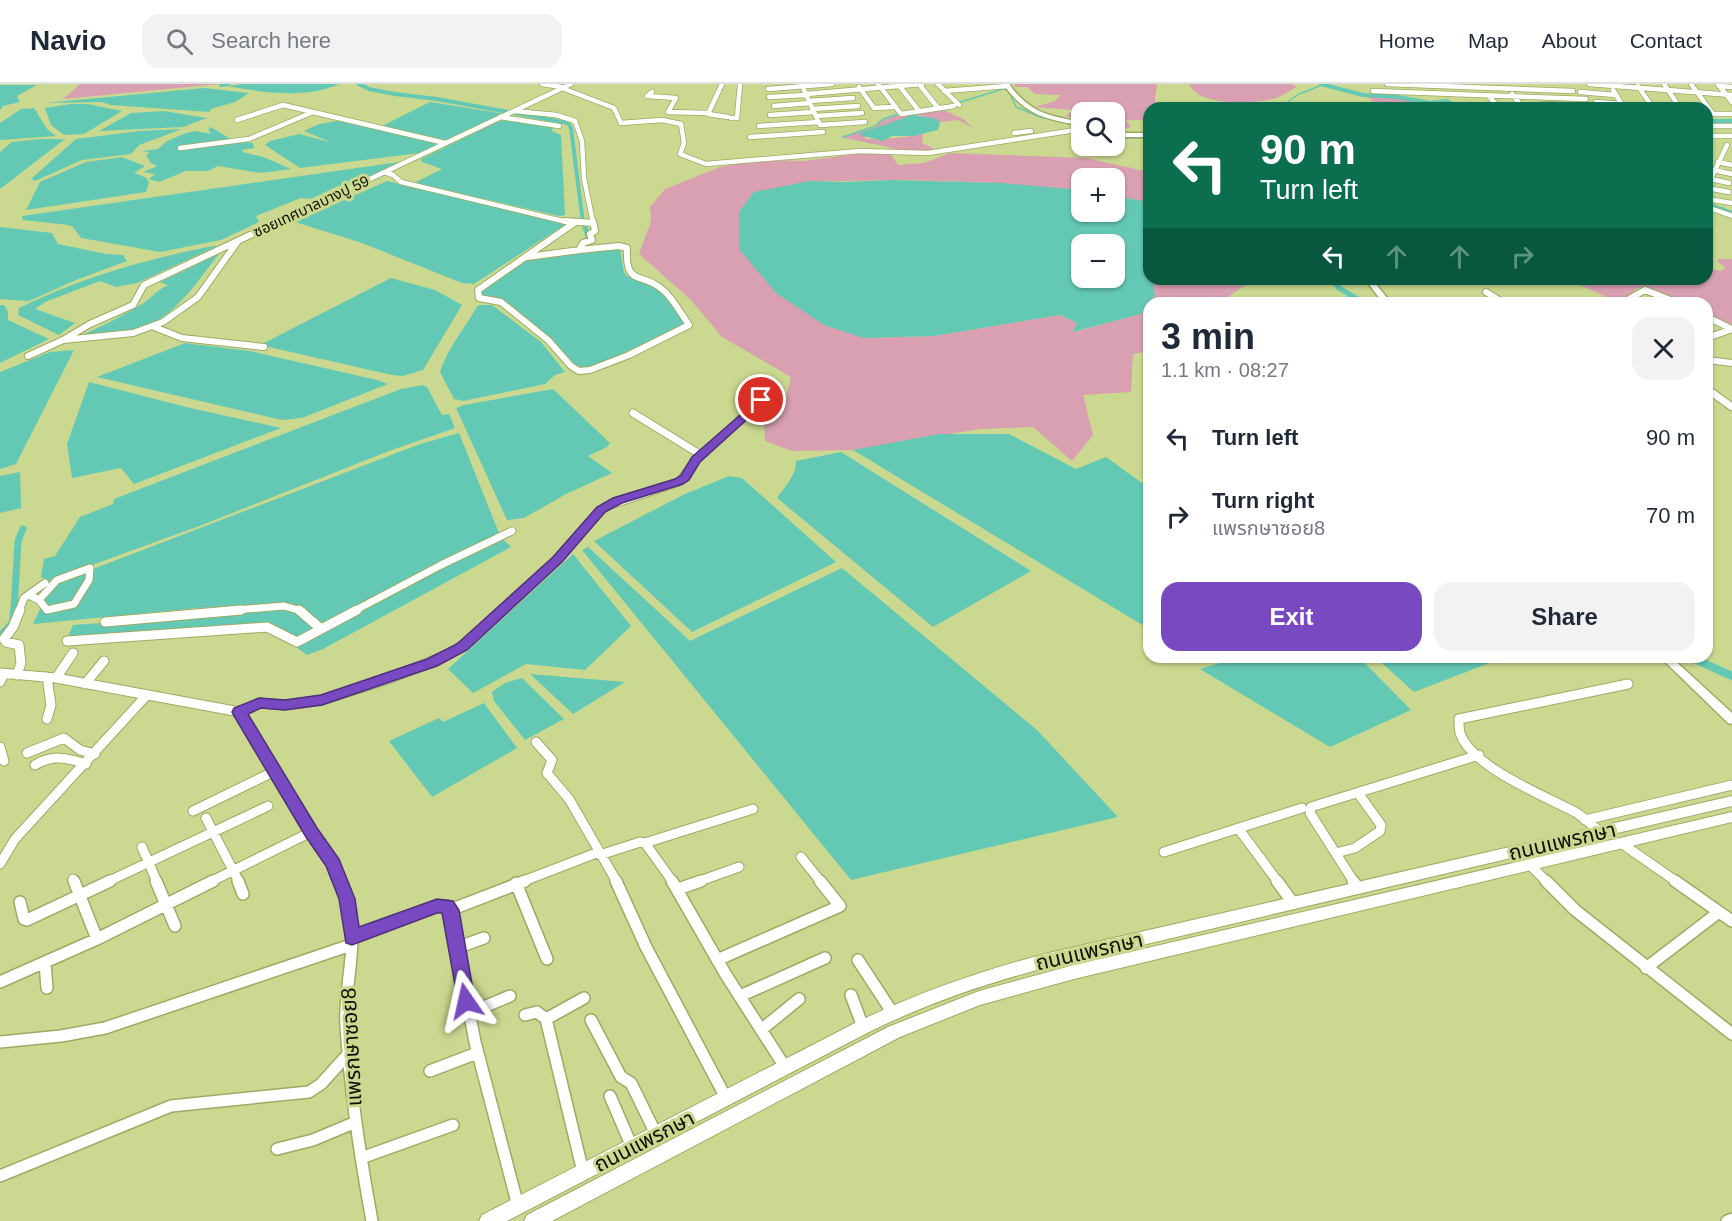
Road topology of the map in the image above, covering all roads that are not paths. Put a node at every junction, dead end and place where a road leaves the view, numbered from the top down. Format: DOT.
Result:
graph roads {
  1 [pos="542,84"];
  2 [pos="571,84"];
  3 [pos="722,84"];
  4 [pos="740,84"];
  5 [pos="832,84"];
  6 [pos="857,84"];
  7 [pos="920,84"];
  8 [pos="938,84"];
  9 [pos="1387,84"];
  10 [pos="1504,84"];
  11 [pos="1589,84"];
  12 [pos="1664,84"];
  13 [pos="1691,84"];
  14 [pos="801,85"];
  15 [pos="898,85"];
  16 [pos="1412,85"];
  17 [pos="1611,85"];
  18 [pos="1719,85"];
  19 [pos="879,86"];
  20 [pos="1004,86"];
  21 [pos="1462,86"];
  22 [pos="1639,86"];
  23 [pos="1732,87"];
  24 [pos="563,88"];
  25 [pos="768,88"];
  26 [pos="861,89"];
  27 [pos="1507,89"];
  28 [pos="1668,90"];
  29 [pos="944,91"];
  30 [pos="1373,91"];
  31 [pos="1573,91"];
  32 [pos="652,92"];
  33 [pos="1580,92"];
  34 [pos="1418,93"];
  35 [pos="1697,93"];
  36 [pos="806,94"];
  37 [pos="1439,94"];
  38 [pos="1467,95"];
  39 [pos="1616,95"];
  40 [pos="1726,95"];
  41 [pos="1732,95"];
  42 [pos="1489,96"];
  43 [pos="769,97"];
  44 [pos="1514,97"];
  45 [pos="853,98"];
  46 [pos="1538,98"];
  47 [pos="1561,99"];
  48 [pos="1586,99"];
  49 [pos="1422,100"];
  50 [pos="1443,100"];
  51 [pos="809,102"];
  52 [pos="1468,102"];
  53 [pos="1494,102"];
  54 [pos="1518,102"];
  55 [pos="1542,102"];
  56 [pos="1564,102"];
  57 [pos="1620,102"];
  58 [pos="1649,102"];
  59 [pos="1676,102"];
  60 [pos="1703,102"];
  61 [pos="1732,102"];
  62 [pos="774,106"];
  63 [pos="858,106"];
  64 [pos="894,107"];
  65 [pos="938,107"];
  66 [pos="513,111"];
  67 [pos="919,111"];
  68 [pos="314,112"];
  69 [pos="708,113"];
  70 [pos="862,113"];
  71 [pos="1713,114"];
  72 [pos="1732,114"];
  73 [pos="770,115"];
  74 [pos="502,116"];
  75 [pos="237,120"];
  76 [pos="865,122"];
  77 [pos="1071,122"];
  78 [pos="819,123"];
  79 [pos="559,126"];
  80 [pos="759,126"];
  81 [pos="1713,126"];
  82 [pos="1732,126"];
  83 [pos="861,128"];
  84 [pos="1071,130"];
  85 [pos="1071,130"];
  86 [pos="1014,133"];
  87 [pos="1125,135"];
  88 [pos="1143,135"];
  89 [pos="750,136"];
  90 [pos="1713,136"];
  91 [pos="1732,136"];
  92 [pos="446,143"];
  93 [pos="1728,146"];
  94 [pos="180,148"];
  95 [pos="1723,154"];
  96 [pos="1732,156"];
  97 [pos="1719,162"];
  98 [pos="1732,165"];
  99 [pos="1714,170"];
  100 [pos="384,172"];
  101 [pos="1713,173"];
  102 [pos="1732,174"];
  103 [pos="1713,179"];
  104 [pos="1729,183"];
  105 [pos="1713,189"];
  106 [pos="1729,192"];
  107 [pos="1713,199"];
  108 [pos="1732,203"];
  109 [pos="1713,209"];
  110 [pos="1732,216"];
  111 [pos="584,223"];
  112 [pos="238,241"];
  113 [pos="580,250"];
  114 [pos="524,257"];
  115 [pos="1373,285"];
  116 [pos="1486,292"];
  117 [pos="1382,297"];
  118 [pos="1494,297"];
  119 [pos="1633,297"];
  120 [pos="1663,297"];
  121 [pos="1713,320"];
  122 [pos="154,327"];
  123 [pos="1732,329"];
  124 [pos="1713,336"];
  125 [pos="63,340"];
  126 [pos="264,347"];
  127 [pos="28,356"];
  128 [pos="1713,361"];
  129 [pos="1732,363"];
  130 [pos="1713,393"];
  131 [pos="761,400"];
  132 [pos="1732,407"];
  133 [pos="633,413"];
  134 [pos="701,454"];
  135 [pos="512,531"];
  136 [pos="45,583"];
  137 [pos="29,595"];
  138 [pos="39,600"];
  139 [pos="105,621"];
  140 [pos="321,629"];
  141 [pos="67,641"];
  142 [pos="73,653"];
  143 [pos="104,661"];
  144 [pos="1671,663"];
  145 [pos="17,675"];
  146 [pos="1,676"];
  147 [pos="51,678"];
  148 [pos="85,684"];
  149 [pos="1628,684"];
  150 [pos="146,696"];
  151 [pos="240,712"];
  152 [pos="47,719"];
  153 [pos="1732,720"];
  154 [pos="536,742"];
  155 [pos="0,747"];
  156 [pos="27,753"];
  157 [pos="95,754"];
  158 [pos="1479,755"];
  159 [pos="4,761"];
  160 [pos="86,764"];
  161 [pos="35,765"];
  162 [pos="275,771"];
  163 [pos="1732,785"];
  164 [pos="1358,793"];
  165 [pos="1732,801"];
  166 [pos="268,806"];
  167 [pos="1302,808"];
  168 [pos="753,810"];
  169 [pos="193,811"];
  170 [pos="1732,817"];
  171 [pos="206,818"];
  172 [pos="1585,820"];
  173 [pos="1238,828"];
  174 [pos="213,831"];
  175 [pos="311,832"];
  176 [pos="1601,832"];
  177 [pos="645,843"];
  178 [pos="1621,843"];
  179 [pos="142,847"];
  180 [pos="1164,852"];
  181 [pos="1336,853"];
  182 [pos="600,854"];
  183 [pos="801,857"];
  184 [pos="148,863"];
  185 [pos="0,864"];
  186 [pos="1530,865"];
  187 [pos="739,867"];
  188 [pos="235,871"];
  189 [pos="73,879"];
  190 [pos="516,883"];
  191 [pos="1378,883"];
  192 [pos="1358,888"];
  193 [pos="678,889"];
  194 [pos="243,894"];
  195 [pos="80,896"];
  196 [pos="1388,897"];
  197 [pos="20,902"];
  198 [pos="1293,903"];
  199 [pos="166,905"];
  200 [pos="450,910"];
  201 [pos="1719,912"];
  202 [pos="1732,921"];
  203 [pos="175,926"];
  204 [pos="484,938"];
  205 [pos="97,939"];
  206 [pos="351,941"];
  207 [pos="456,948"];
  208 [pos="548,958"];
  209 [pos="825,958"];
  210 [pos="717,960"];
  211 [pos="858,960"];
  212 [pos="45,963"];
  213 [pos="1646,968"];
  214 [pos="0,982"];
  215 [pos="47,988"];
  216 [pos="510,996"];
  217 [pos="740,996"];
  218 [pos="851,996"];
  219 [pos="584,998"];
  220 [pos="799,999"];
  221 [pos="892,1012"];
  222 [pos="469,1013"];
  223 [pos="525,1016"];
  224 [pos="546,1019"];
  225 [pos="591,1020"];
  226 [pos="863,1027"];
  227 [pos="761,1030"];
  228 [pos="1732,1034"];
  229 [pos="0,1042"];
  230 [pos="349,1053"];
  231 [pos="477,1053"];
  232 [pos="785,1067"];
  233 [pos="430,1071"];
  234 [pos="610,1096"];
  235 [pos="726,1098"];
  236 [pos="356,1122"];
  237 [pos="453,1125"];
  238 [pos="656,1134"];
  239 [pos="632,1147"];
  240 [pos="277,1149"];
  241 [pos="361,1158"];
  242 [pos="583,1172"];
  243 [pos="0,1176"];
  244 [pos="518,1206"];
  245 [pos="1732,1219"];
  246 [pos="372,1221"];
  247 [pos="489,1221"];
  248 [pos="533,1221"];
  249 [pos="1727,1221"];
  1 -- 24 [label="street"];
  2 -- 24 [label="street, ซอยเทศบาลบางปู 59"];
  3 -- 69 [label="street"];
  4 -- 69 [label="street"];
  5 -- 14 [label="street"];
  6 -- 26 [label="street"];
  7 -- 15 [label="street"];
  7 -- 65 [label="street"];
  8 -- 29 [label="street"];
  9 -- 16 [label="street"];
  10 -- 27 [label="street"];
  11 -- 17 [label="street"];
  12 -- 28 [label="street"];
  13 -- 35 [label="street"];
  14 -- 25 [label="street"];
  14 -- 36 [label="street"];
  15 -- 19 [label="street"];
  15 -- 67 [label="street"];
  16 -- 21 [label="street"];
  16 -- 34 [label="street"];
  17 -- 22 [label="street"];
  17 -- 39 [label="street"];
  18 -- 23 [label="street"];
  18 -- 40 [label="street"];
  19 -- 26 [label="street"];
  19 -- 64 [label="street"];
  20 -- 29 [label="street"];
  20 -- 77 [label="street"];
  21 -- 27 [label="street"];
  21 -- 38 [label="street"];
  22 -- 28 [label="street"];
  22 -- 58 [label="street"];
  24 -- 66 [label="street, ซอยเทศบาลบางปู 59"];
  24 -- 84 [label="street"];
  26 -- 36 [label="street"];
  26 -- 64 [label="street"];
  27 -- 31 [label="street"];
  27 -- 44 [label="street"];
  28 -- 35 [label="street"];
  28 -- 59 [label="street"];
  29 -- 65 [label="street"];
  30 -- 34 [label="street"];
  32 -- 69 [label="street"];
  33 -- 39 [label="street"];
  34 -- 37 [label="street"];
  34 -- 49 [label="street"];
  35 -- 40 [label="street"];
  35 -- 60 [label="street"];
  36 -- 43 [label="street"];
  36 -- 51 [label="street"];
  37 -- 38 [label="street"];
  37 -- 50 [label="street"];
  38 -- 42 [label="street"];
  38 -- 52 [label="street"];
  39 -- 57 [label="street"];
  40 -- 41 [label="street"];
  40 -- 61 [label="street"];
  42 -- 44 [label="street"];
  42 -- 53 [label="street"];
  44 -- 46 [label="street"];
  44 -- 54 [label="street"];
  45 -- 51 [label="street"];
  46 -- 47 [label="street"];
  46 -- 55 [label="street"];
  47 -- 48 [label="street"];
  47 -- 56 [label="street"];
  51 -- 62 [label="street"];
  51 -- 78 [label="street"];
  63 -- 78 [label="street"];
  64 -- 67 [label="street"];
  65 -- 67 [label="street"];
  66 -- 74 [label="street, ซอยเทศบาลบางปู 59"];
  66 -- 111 [label="street"];
  68 -- 75 [label="street"];
  68 -- 92 [label="street"];
  68 -- 94 [label="street"];
  70 -- 78 [label="street"];
  71 -- 72 [label="street"];
  73 -- 78 [label="street"];
  74 -- 79 [label="street"];
  74 -- 92 [label="street, ซอยเทศบาลบางปู 59"];
  76 -- 78 [label="street"];
  78 -- 80 [label="street"];
  78 -- 83 [label="street"];
  78 -- 89 [label="street"];
  81 -- 82 [label="street"];
  85 -- 86 [label="street"];
  87 -- 88 [label="street"];
  90 -- 91 [label="street"];
  92 -- 100 [label="street, ซอยเทศบาลบางปู 59"];
  93 -- 95 [label="street"];
  95 -- 96 [label="street"];
  95 -- 97 [label="street"];
  97 -- 98 [label="street"];
  97 -- 99 [label="street"];
  99 -- 101 [label="street"];
  99 -- 102 [label="street"];
  100 -- 111 [label="street"];
  100 -- 112 [label="street, ซอยเทศบาลบางปู 59"];
  103 -- 104 [label="street"];
  105 -- 106 [label="street"];
  107 -- 108 [label="street"];
  109 -- 110 [label="street"];
  111 -- 113 [label="street"];
  111 -- 114 [label="street"];
  112 -- 122 [label="street"];
  112 -- 125 [label="street, ซอยเทศบาลบางปู 59"];
  113 -- 114 [label="street"];
  113 -- 114 [label="street"];
  115 -- 117 [label="street"];
  116 -- 118 [label="street"];
  119 -- 120 [label="street"];
  121 -- 123 [label="street"];
  122 -- 125 [label="street"];
  122 -- 126 [label="street"];
  123 -- 124 [label="street"];
  125 -- 127 [label="street"];
  128 -- 129 [label="street"];
  130 -- 132 [label="street"];
  131 -- 134 [label="street"];
  133 -- 134 [label="street"];
  134 -- 151 [label="street"];
  135 -- 140 [label="street"];
  136 -- 137 [label="street"];
  137 -- 138 [label="street"];
  137 -- 145 [label="street"];
  138 -- 138 [label="street"];
  139 -- 140 [label="street"];
  140 -- 141 [label="street"];
  142 -- 147 [label="street"];
  143 -- 148 [label="street"];
  144 -- 153 [label="street"];
  145 -- 146 [label="street"];
  145 -- 147 [label="street"];
  147 -- 148 [label="street"];
  147 -- 152 [label="street"];
  148 -- 150 [label="street"];
  149 -- 158 [label="street"];
  150 -- 151 [label="street"];
  150 -- 157 [label="street"];
  151 -- 162 [label="street, แพรกษาซอย8"];
  154 -- 182 [label="street"];
  155 -- 159 [label="street"];
  156 -- 157 [label="street"];
  157 -- 160 [label="street"];
  158 -- 164 [label="street"];
  158 -- 172 [label="street"];
  160 -- 161 [label="street"];
  160 -- 185 [label="street"];
  162 -- 169 [label="street"];
  162 -- 175 [label="street, แพรกษาซอย8"];
  163 -- 172 [label="street"];
  164 -- 181 [label="street"];
  164 -- 181 [label="street"];
  165 -- 176 [label="main road, ถนนแพรกษา"];
  166 -- 174 [label="street"];
  167 -- 173 [label="street"];
  168 -- 177 [label="street"];
  170 -- 178 [label="main road, ถนนแพรกษา"];
  171 -- 174 [label="street"];
  172 -- 176 [label="street"];
  173 -- 180 [label="street"];
  173 -- 198 [label="street"];
  174 -- 184 [label="street"];
  174 -- 188 [label="street"];
  175 -- 188 [label="street"];
  175 -- 206 [label="street, แพรกษาซอย8"];
  176 -- 191 [label="main road, ถนนแพรกษา"];
  177 -- 182 [label="street"];
  177 -- 193 [label="street"];
  178 -- 186 [label="main road, ถนนแพรกษา"];
  178 -- 201 [label="street"];
  179 -- 184 [label="street"];
  181 -- 192 [label="street"];
  182 -- 190 [label="street"];
  182 -- 235 [label="street"];
  183 -- 210 [label="street"];
  184 -- 195 [label="street"];
  184 -- 199 [label="street"];
  186 -- 196 [label="main road, ถนนแพรกษา"];
  186 -- 213 [label="street"];
  187 -- 193 [label="street"];
  188 -- 194 [label="street"];
  188 -- 199 [label="street"];
  189 -- 195 [label="street"];
  190 -- 200 [label="street"];
  190 -- 208 [label="street"];
  191 -- 192 [label="main road, ถนนแพรกษา"];
  191 -- 196 [label="main road"];
  192 -- 198 [label="main road, ถนนแพรกษา"];
  193 -- 210 [label="street"];
  195 -- 197 [label="street"];
  195 -- 205 [label="street"];
  196 -- 248 [label="main road, ถนนแพรกษา"];
  198 -- 221 [label="main road, ถนนแพรกษา"];
  199 -- 203 [label="street"];
  199 -- 205 [label="street"];
  200 -- 206 [label="street"];
  200 -- 207 [label="street"];
  201 -- 202 [label="street"];
  201 -- 213 [label="street"];
  204 -- 207 [label="street"];
  205 -- 212 [label="street"];
  206 -- 229 [label="street"];
  206 -- 230 [label="street, แพรกษาซอย8"];
  207 -- 222 [label="street"];
  209 -- 217 [label="street"];
  210 -- 217 [label="street"];
  211 -- 221 [label="street"];
  212 -- 214 [label="street"];
  212 -- 215 [label="street"];
  213 -- 228 [label="street"];
  216 -- 222 [label="street"];
  217 -- 227 [label="street"];
  218 -- 226 [label="street"];
  219 -- 224 [label="street"];
  220 -- 227 [label="street"];
  221 -- 226 [label="main road, ถนนแพรกษา"];
  222 -- 231 [label="street"];
  223 -- 224 [label="street"];
  224 -- 242 [label="street"];
  225 -- 238 [label="street"];
  226 -- 232 [label="main road, ถนนแพรกษา"];
  227 -- 232 [label="street"];
  230 -- 236 [label="street, แพรกษาซอย8"];
  230 -- 243 [label="street"];
  231 -- 233 [label="street"];
  231 -- 244 [label="street"];
  232 -- 235 [label="main road, ถนนแพรกษา"];
  234 -- 239 [label="street"];
  235 -- 238 [label="main road, ถนนแพรกษา"];
  236 -- 240 [label="street"];
  236 -- 241 [label="street, แพรกษาซอย8"];
  237 -- 241 [label="street"];
  238 -- 239 [label="main road, ถนนแพรกษา"];
  239 -- 242 [label="main road, ถนนแพรกษา"];
  241 -- 246 [label="street, แพรกษาซอย8"];
  242 -- 244 [label="main road, ถนนแพรกษา"];
  244 -- 247 [label="main road, ถนนแพรกษา"];
  245 -- 249 [label="street"];
}
